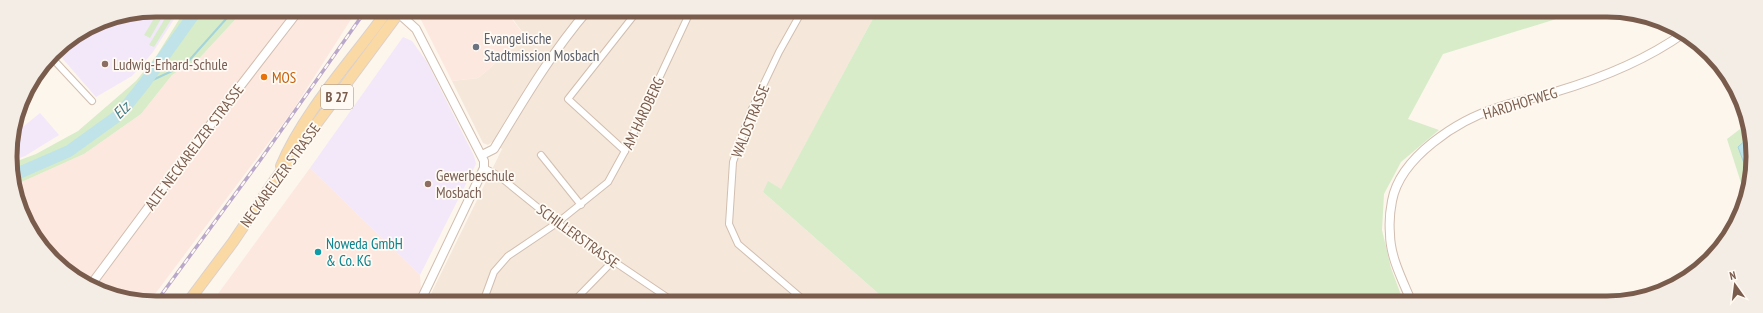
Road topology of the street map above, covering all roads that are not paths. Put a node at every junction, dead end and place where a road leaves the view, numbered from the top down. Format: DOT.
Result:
graph roads {
  1 [pos="294,17"];
  2 [pos="383,17"];
  3 [pos="394,17"];
  4 [pos="404,17"];
  5 [pos="582,17"];
  6 [pos="633,17"];
  7 [pos="688,17"];
  8 [pos="798,17"];
  9 [pos="1677,37"];
  10 [pos="55,62"];
  11 [pos="92,101"];
  12 [pos="625,151"];
  13 [pos="482,155"];
  14 [pos="541,155"];
  15 [pos="484,168"];
  16 [pos="274,181"];
  17 [pos="581,205"];
  18 [pos="557,223"];
  19 [pos="612,262"];
  20 [pos="94,281"];
  21 [pos="192,296"];
  22 [pos="423,296"];
  23 [pos="485,296"];
  24 [pos="579,296"];
  25 [pos="665,296"];
  26 [pos="799,296"];
  27 [pos="1409,296"];
  1 -- 20 [label="street, ALTE NECKARELZER STRASSE"];
  2 -- 16 [label="main road, B 27"];
  3 -- 16 [label="main road, NECKARELZER STRASSE / B 27"];
  4 -- 13 [label="street"];
  5 -- 13 [label="street"];
  6 -- 12 [label="street"];
  7 -- 12 [label="street, AM HARDBERG"];
  8 -- 26 [label="street, WALDSTRASSE"];
  9 -- 27 [label="street, HARDHOFWEG"];
  10 -- 11 [label="street"];
  12 -- 17 [label="street, AM HARDBERG"];
  13 -- 15 [label="street"];
  14 -- 17 [label="street"];
  15 -- 18 [label="street, SCHILLERSTRASSE"];
  15 -- 22 [label="street"];
  16 -- 21 [label="main road, NECKARELZER STRASSE / B 27"];
  17 -- 18 [label="street, AM HARDBERG"];
  18 -- 19 [label="street, SCHILLERSTRASSE"];
  18 -- 23 [label="street, AM HARDBERG"];
  19 -- 24 [label="street"];
  19 -- 25 [label="street, SCHILLERSTRASSE"];
}
